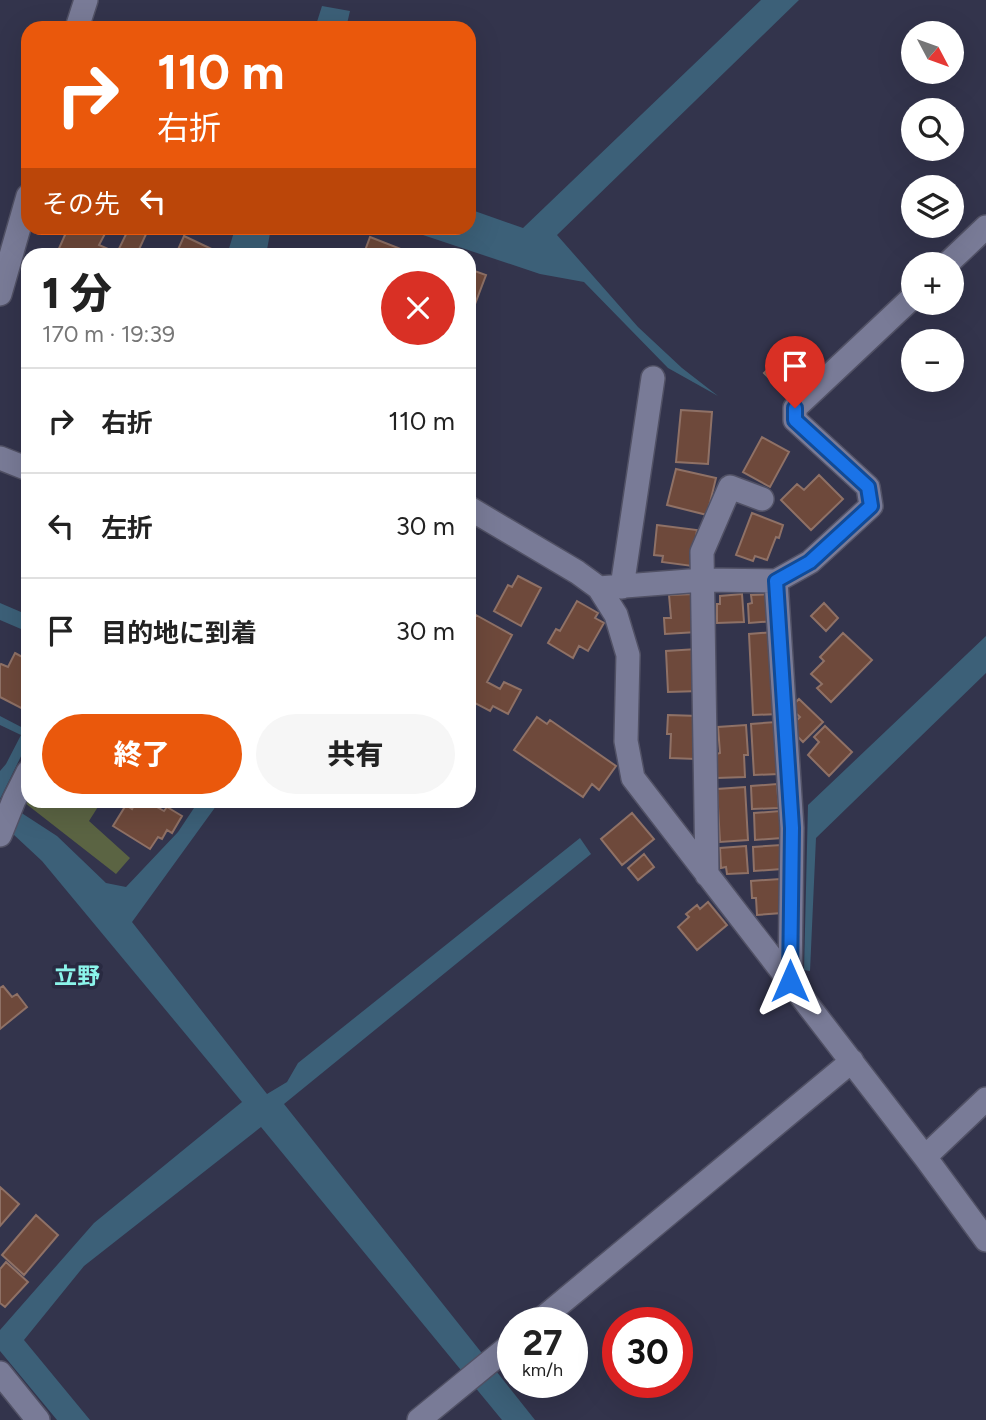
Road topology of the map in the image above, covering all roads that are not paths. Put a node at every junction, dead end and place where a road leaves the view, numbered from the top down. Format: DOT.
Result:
graph roads {
  1 [pos="86,0"];
  2 [pos="79,21"];
  3 [pos="21,224"];
  4 [pos="986,227"];
  5 [pos="960,252"];
  6 [pos="12,262"];
  7 [pos="0,294"];
  8 [pos="901,308"];
  9 [pos="653,378"];
  10 [pos="0,458"];
  11 [pos="21,466"];
  12 [pos="762,499"];
  13 [pos="476,513"];
  14 [pos="702,580"];
  15 [pos="776,581"];
  16 [pos="622,587"];
  17 [pos="599,588"];
  18 [pos="21,786"];
  19 [pos="1,833"];
  20 [pos="707,875"];
  21 [pos="790,981"];
  22 [pos="852,1061"];
  23 [pos="986,1099"];
  24 [pos="925,1157"];
  25 [pos="986,1240"];
  26 [pos="556,1307"];
  27 [pos="497,1356"];
  28 [pos="0,1373"];
  29 [pos="38,1420"];
  30 [pos="419,1420"];
  1 -- 2 [label="street"];
  3 -- 6 [label="street"];
  4 -- 5 [label="street"];
  6 -- 7 [label="street"];
  8 -- 15 [label="street"];
  9 -- 16 [label="street"];
  10 -- 11 [label="street"];
  12 -- 14 [label="street"];
  13 -- 17 [label="street"];
  14 -- 15 [label="street"];
  14 -- 16 [label="street"];
  14 -- 20 [label="street"];
  15 -- 21 [label="street"];
  16 -- 17 [label="street"];
  17 -- 20 [label="street"];
  18 -- 19 [label="street"];
  20 -- 21 [label="street"];
  21 -- 22 [label="street"];
  22 -- 24 [label="street"];
  22 -- 26 [label="street"];
  23 -- 24 [label="street"];
  24 -- 25 [label="street"];
  27 -- 30 [label="street"];
  28 -- 29 [label="street"];
}
